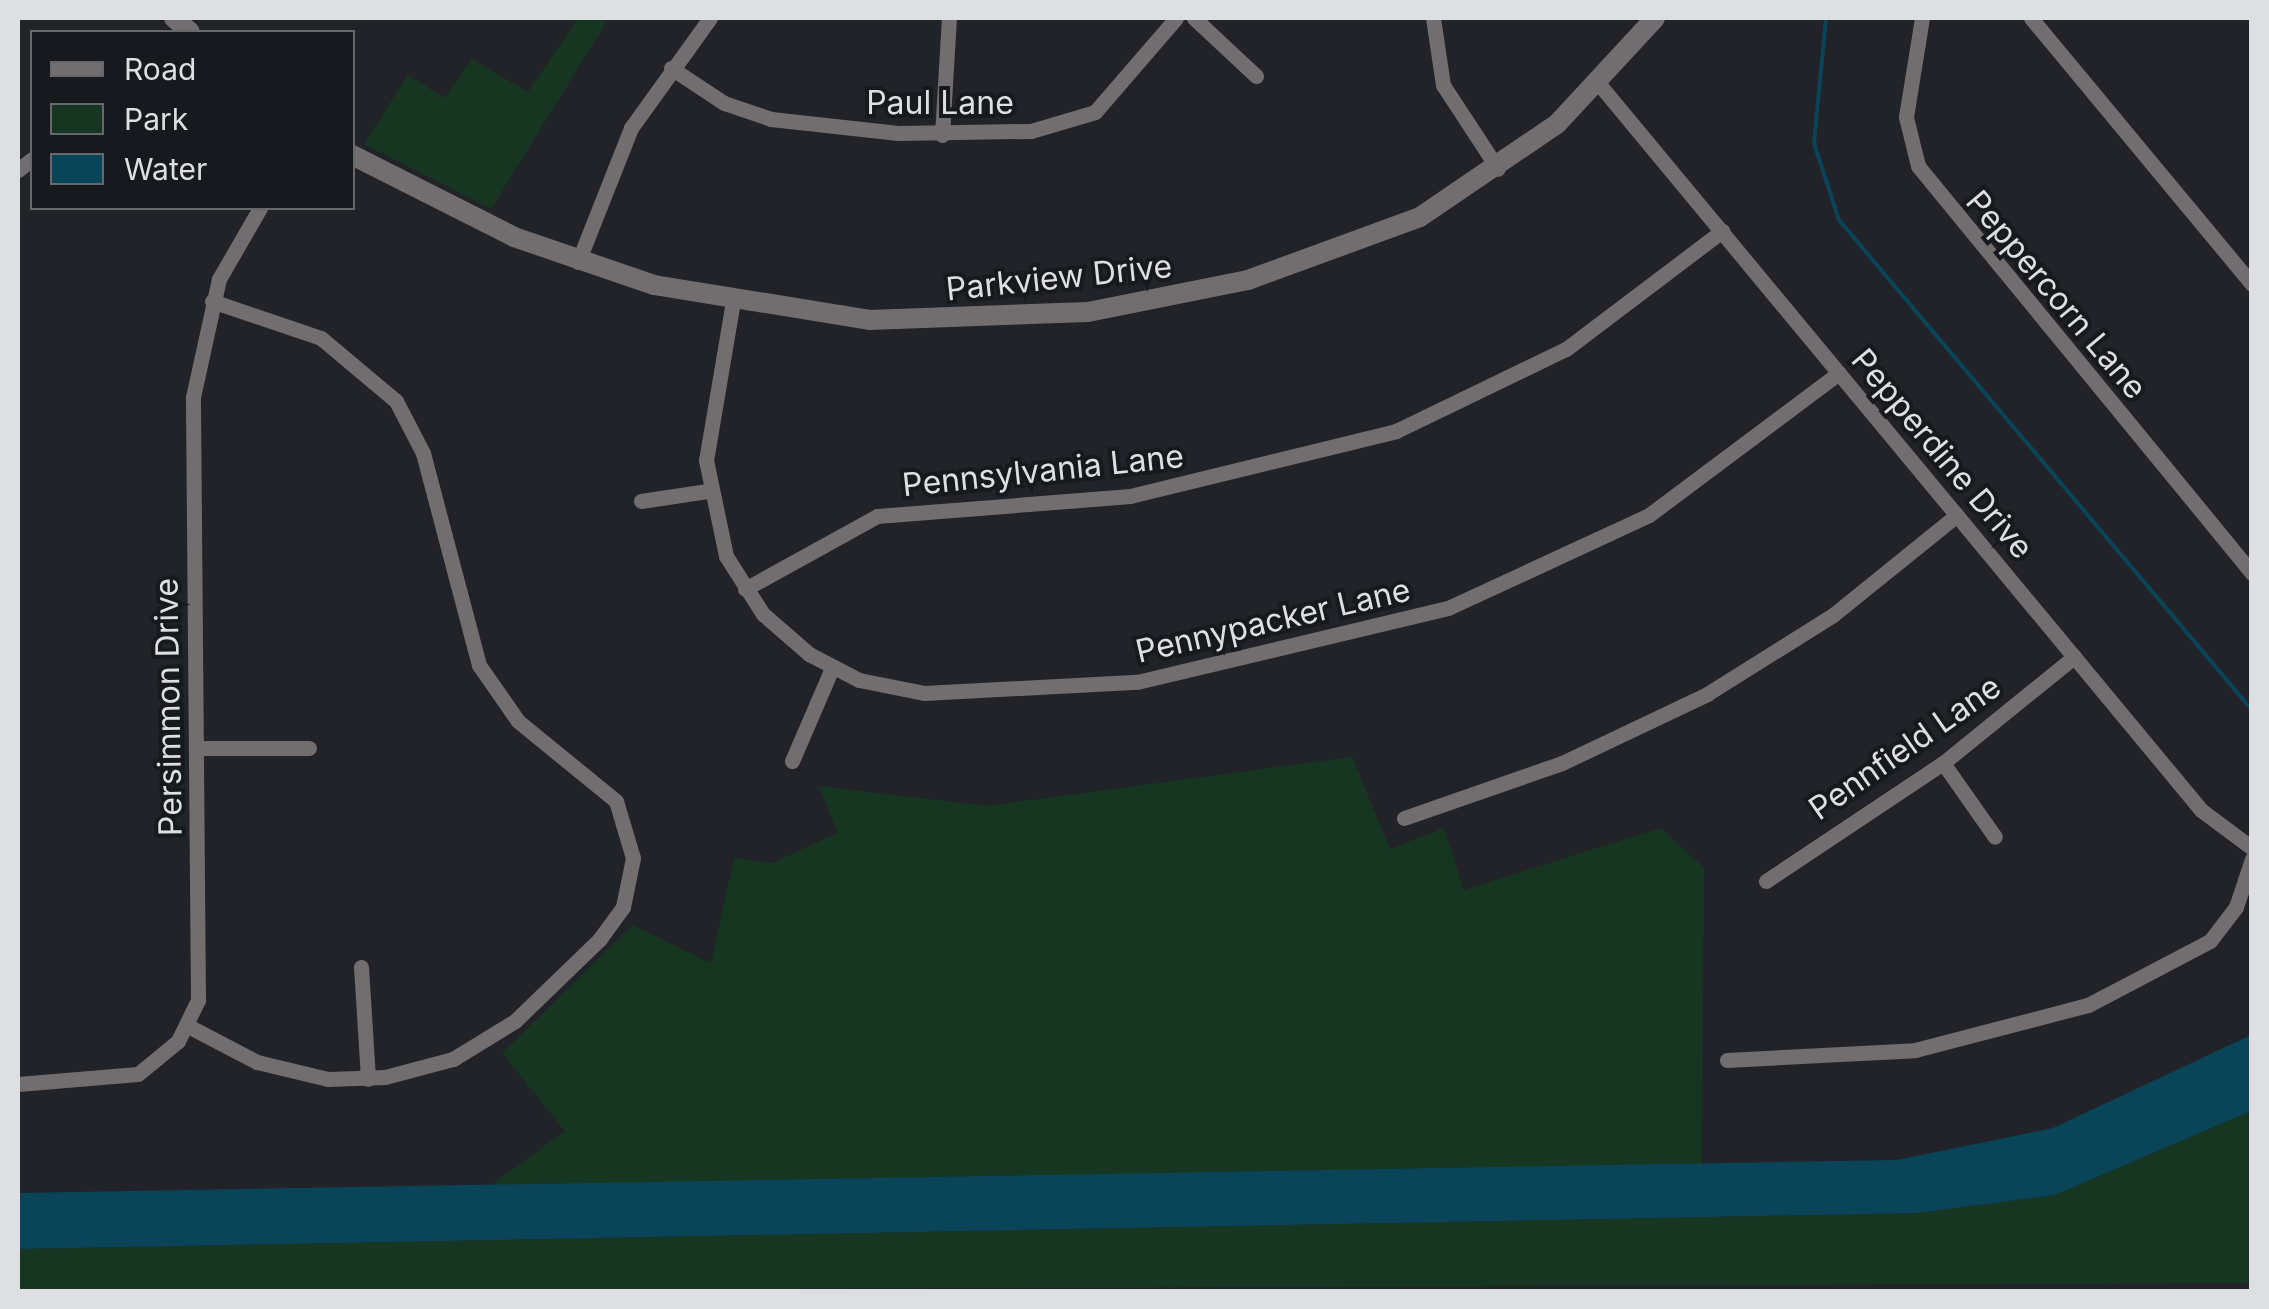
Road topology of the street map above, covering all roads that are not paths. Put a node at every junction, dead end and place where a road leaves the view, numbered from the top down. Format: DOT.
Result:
graph roads {
  1 [pos="710,18"];
  2 [pos="949,18"];
  3 [pos="1176,18"];
  4 [pos="1194,18"];
  5 [pos="1433,18"];
  6 [pos="1654,18"];
  7 [pos="1922,18"];
  8 [pos="2031,18"];
  9 [pos="671,68"];
  10 [pos="1256,76"];
  11 [pos="1599,84"];
  12 [pos="942,134"];
  13 [pos="355,156"];
  14 [pos="1498,169"];
  15 [pos="259,210"];
  16 [pos="1722,231"];
  17 [pos="578,262"];
  18 [pos="2252,284"];
  19 [pos="212,300"];
  20 [pos="733,301"];
  21 [pos="1839,374"];
  22 [pos="708,491"];
  23 [pos="641,501"];
  24 [pos="1957,515"];
  25 [pos="2252,573"];
  26 [pos="745,590"];
  27 [pos="2074,657"];
  28 [pos="832,668"];
  29 [pos="197,748"];
  30 [pos="309,748"];
  31 [pos="792,761"];
  32 [pos="1943,763"];
  33 [pos="1404,818"];
  34 [pos="1995,837"];
  35 [pos="2252,848"];
  36 [pos="2252,859"];
  37 [pos="1766,880"];
  38 [pos="361,968"];
  39 [pos="188,1026"];
  40 [pos="1728,1060"];
  41 [pos="368,1079"];
  42 [pos="18,1084"];
  1 -- 9 [label="street"];
  2 -- 12 [label="street"];
  3 -- 12 [label="street, Paul Lane"];
  4 -- 10 [label="street"];
  5 -- 14 [label="street"];
  6 -- 11 [label="street, Parkview Drive"];
  7 -- 25 [label="street, Peppercorn Lane"];
  8 -- 18 [label="street"];
  9 -- 12 [label="street, Paul Lane"];
  9 -- 17 [label="street"];
  11 -- 14 [label="street, Parkview Drive"];
  11 -- 16 [label="street, Pepperdine Drive"];
  13 -- 17 [label="street, Parkview Drive"];
  14 -- 20 [label="street, Parkview Drive"];
  15 -- 19 [label="street, Persimmon Drive"];
  16 -- 21 [label="street, Pepperdine Drive"];
  16 -- 26 [label="street, Pennsylvania Lane"];
  17 -- 20 [label="street, Parkview Drive"];
  19 -- 29 [label="street, Persimmon Drive"];
  19 -- 41 [label="street"];
  20 -- 22 [label="street, Pennypacker Lane"];
  21 -- 24 [label="street, Pepperdine Drive"];
  21 -- 28 [label="street, Pennypacker Lane"];
  22 -- 23 [label="street"];
  22 -- 26 [label="street, Pennypacker Lane"];
  24 -- 27 [label="street, Pepperdine Drive"];
  24 -- 33 [label="street"];
  26 -- 28 [label="street, Pennypacker Lane"];
  27 -- 32 [label="street, Pennfield Lane"];
  27 -- 35 [label="street, Pepperdine Drive"];
  28 -- 31 [label="street"];
  29 -- 30 [label="street"];
  29 -- 39 [label="street, Persimmon Drive"];
  32 -- 34 [label="street"];
  32 -- 37 [label="street, Pennfield Lane"];
  36 -- 40 [label="street"];
  38 -- 41 [label="street"];
  39 -- 41 [label="street"];
  39 -- 42 [label="street"];
}
